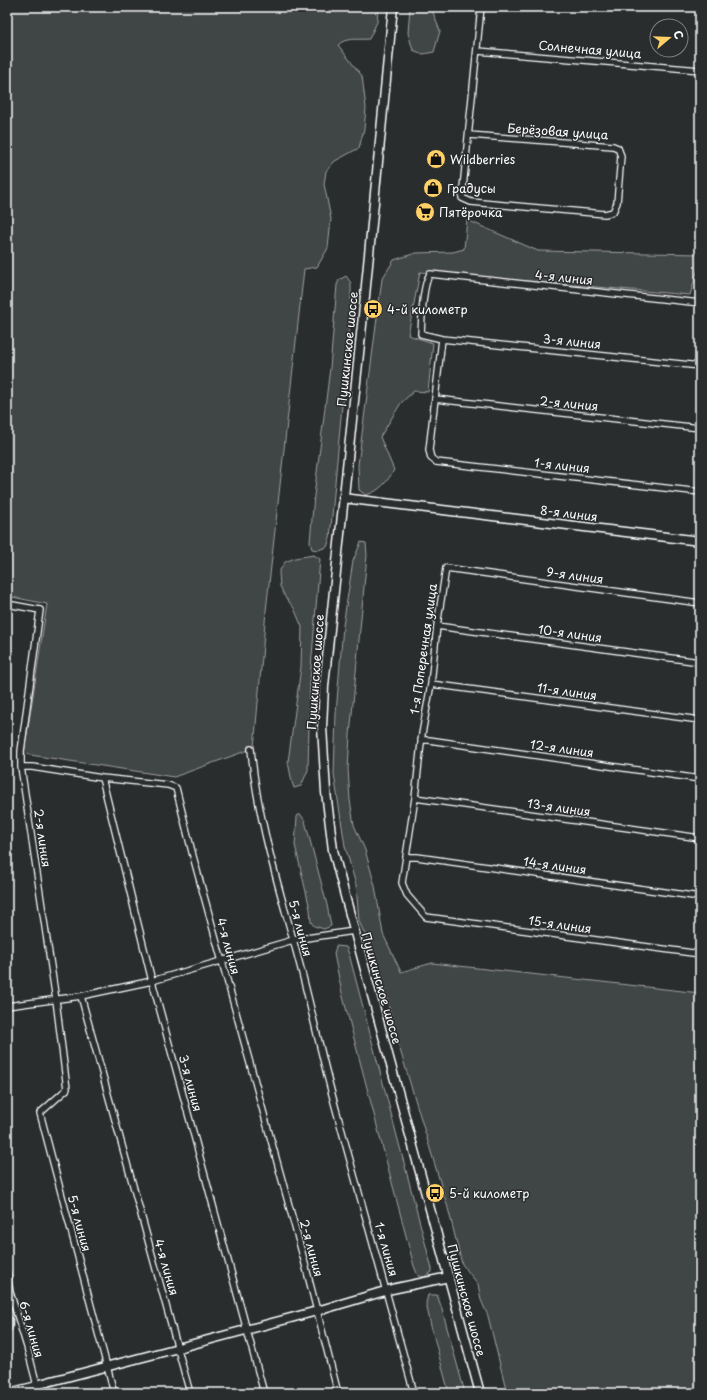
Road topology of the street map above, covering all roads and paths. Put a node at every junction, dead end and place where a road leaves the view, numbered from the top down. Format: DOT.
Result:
graph roads {
  1 [pos="392,7"];
  2 [pos="481,7"];
  3 [pos="478,51"];
  4 [pos="700,70"];
  5 [pos="469,135"];
  6 [pos="427,278"];
  7 [pos="700,303"];
  8 [pos="442,339"];
  9 [pos="700,366"];
  10 [pos="435,399"];
  11 [pos="700,428"];
  12 [pos="700,492"];
  13 [pos="343,498"];
  14 [pos="700,541"];
  15 [pos="446,568"];
  16 [pos="700,603"];
  17 [pos="7,604"];
  18 [pos="437,626"];
  19 [pos="700,662"];
  20 [pos="430,684"];
  21 [pos="700,720"];
  22 [pos="421,740"];
  23 [pos="251,749"];
  24 [pos="21,767"];
  25 [pos="102,778"];
  26 [pos="700,779"];
  27 [pos="415,798"];
  28 [pos="700,838"];
  29 [pos="406,857"];
  30 [pos="700,897"];
  31 [pos="420,912"];
  32 [pos="354,931"];
  33 [pos="293,940"];
  34 [pos="700,954"];
  35 [pos="222,961"];
  36 [pos="152,981"];
  37 [pos="81,996"];
  38 [pos="56,1000"];
  39 [pos="7,1006"];
  40 [pos="65,1069"];
  41 [pos="262,1110"];
  42 [pos="336,1112"];
  43 [pos="7,1272"];
  44 [pos="449,1277"];
  45 [pos="387,1291"];
  46 [pos="9,1293"];
  47 [pos="318,1311"];
  48 [pos="247,1330"];
  49 [pos="178,1348"];
  50 [pos="107,1367"];
  51 [pos="37,1389"];
  52 [pos="7,1392"];
  53 [pos="114,1393"];
  54 [pos="190,1393"];
  55 [pos="264,1393"];
  56 [pos="338,1393"];
  57 [pos="414,1393"];
  58 [pos="480,1393"];
  1 -- 13 [label="main road, Пушкинское шоссе"];
  2 -- 3 [label="street"];
  3 -- 4 [label="street, Солнечная улица"];
  3 -- 5 [label="street"];
  5 -- 5 [label="street, Берёзовая улица"];
  6 -- 7 [label="street, 4-я линия"];
  6 -- 8 [label="street, 3-я линия"];
  8 -- 9 [label="street, 3-я линия"];
  8 -- 10 [label="street"];
  10 -- 11 [label="street, 2-я линия"];
  10 -- 12 [label="street, 1-я линия"];
  13 -- 14 [label="main road, 8-я линия"];
  13 -- 32 [label="main road, Пушкинское шоссе"];
  15 -- 16 [label="street, 9-я линия"];
  15 -- 18 [label="street, 1-я Поперечная улица"];
  17 -- 24 [label="street, 2-я линия"];
  18 -- 19 [label="street, 10-я линия"];
  18 -- 20 [label="street, 1-я Поперечная улица"];
  20 -- 21 [label="street, 11-я линия"];
  20 -- 22 [label="street, 1-я Поперечная улица"];
  22 -- 26 [label="street, 12-я линия"];
  22 -- 27 [label="street, 1-я Поперечная улица"];
  23 -- 33 [label="street, 5-я линия"];
  24 -- 25 [label="street"];
  24 -- 38 [label="street, 2-я линия"];
  25 -- 35 [label="street, 4-я линия"];
  25 -- 36 [label="street, 3-я линия"];
  27 -- 28 [label="street, 13-я линия"];
  27 -- 29 [label="street, 1-я Поперечная улица"];
  29 -- 30 [label="street, 14-я линия"];
  29 -- 31 [label="street, 1-я Поперечная улица"];
  31 -- 34 [label="street, 15-я линия"];
  32 -- 33 [label="street"];
  32 -- 44 [label="main road, Пушкинское шоссе"];
  33 -- 35 [label="street"];
  33 -- 42 [label="street, 5-я линия"];
  35 -- 36 [label="street"];
  35 -- 41 [label="street, 4-я линия"];
  36 -- 37 [label="street"];
  36 -- 48 [label="street, 3-я линия"];
  37 -- 38 [label="street"];
  37 -- 49 [label="street, 4-я линия"];
  38 -- 39 [label="street"];
  38 -- 40 [label="street, 2-я линия"];
  40 -- 50 [label="street, 5-я линия"];
  41 -- 47 [label="street, 2-я линия"];
  42 -- 45 [label="street, 1-я линия"];
  43 -- 46 [label="street, 6-я линия"];
  44 -- 45 [label="main road"];
  44 -- 58 [label="main road, Пушкинское шоссе"];
  45 -- 47 [label="main road"];
  45 -- 57 [label="street, 1-я линия"];
  46 -- 51 [label="street, 6-я линия"];
  47 -- 48 [label="main road"];
  47 -- 56 [label="street, 2-я линия"];
  48 -- 49 [label="main road"];
  48 -- 55 [label="street, 3-я линия"];
  49 -- 50 [label="main road"];
  49 -- 54 [label="street, 4-я линия"];
  50 -- 51 [label="main road"];
  50 -- 53 [label="street, 5-я линия"];
  51 -- 52 [label="street"];
}
